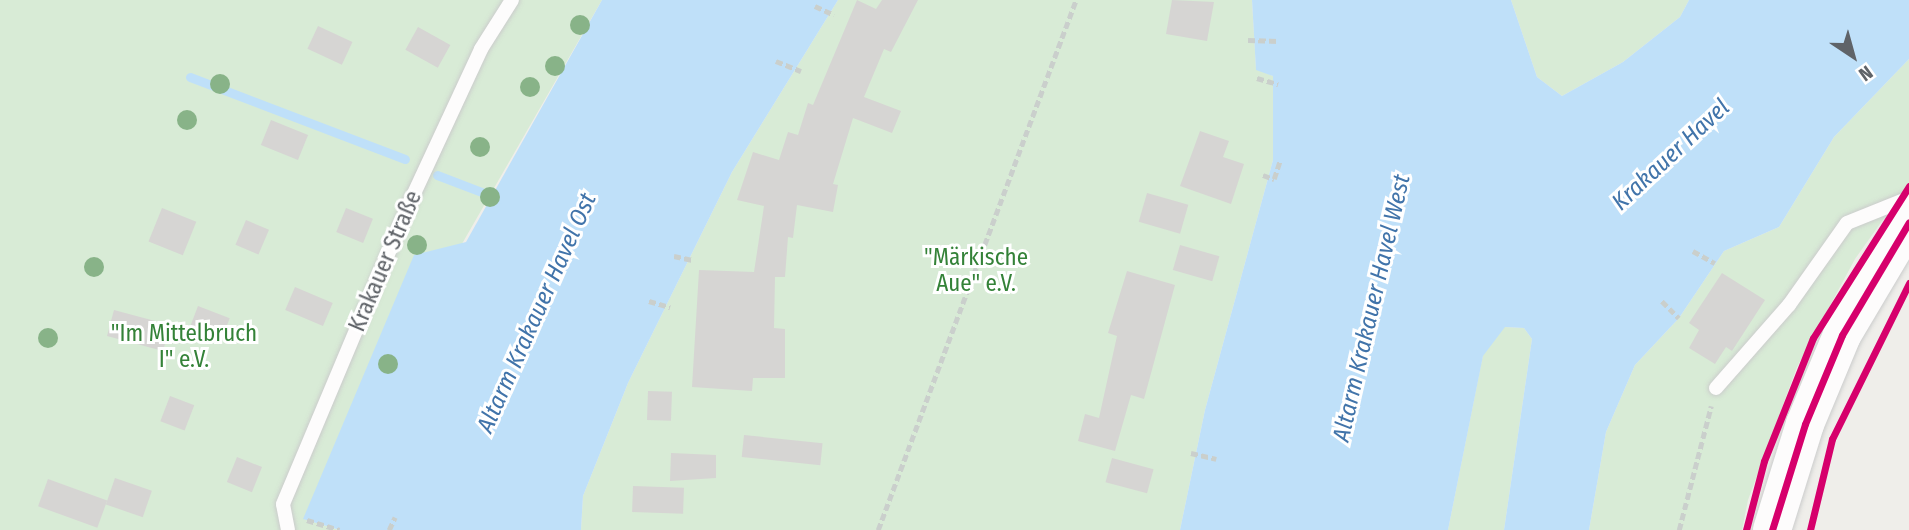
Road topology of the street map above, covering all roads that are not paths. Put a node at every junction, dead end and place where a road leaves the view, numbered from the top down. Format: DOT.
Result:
graph roads {
  1 [pos="512,0"];
  2 [pos="1909,198"];
  3 [pos="1909,222"];
  4 [pos="1716,388"];
  5 [pos="288,530"];
  6 [pos="1772,530"];
  1 -- 5 [label="lane, Krakauer Straße"];
  2 -- 4 [label="lane"];
  3 -- 6 [label="main road"];
}
